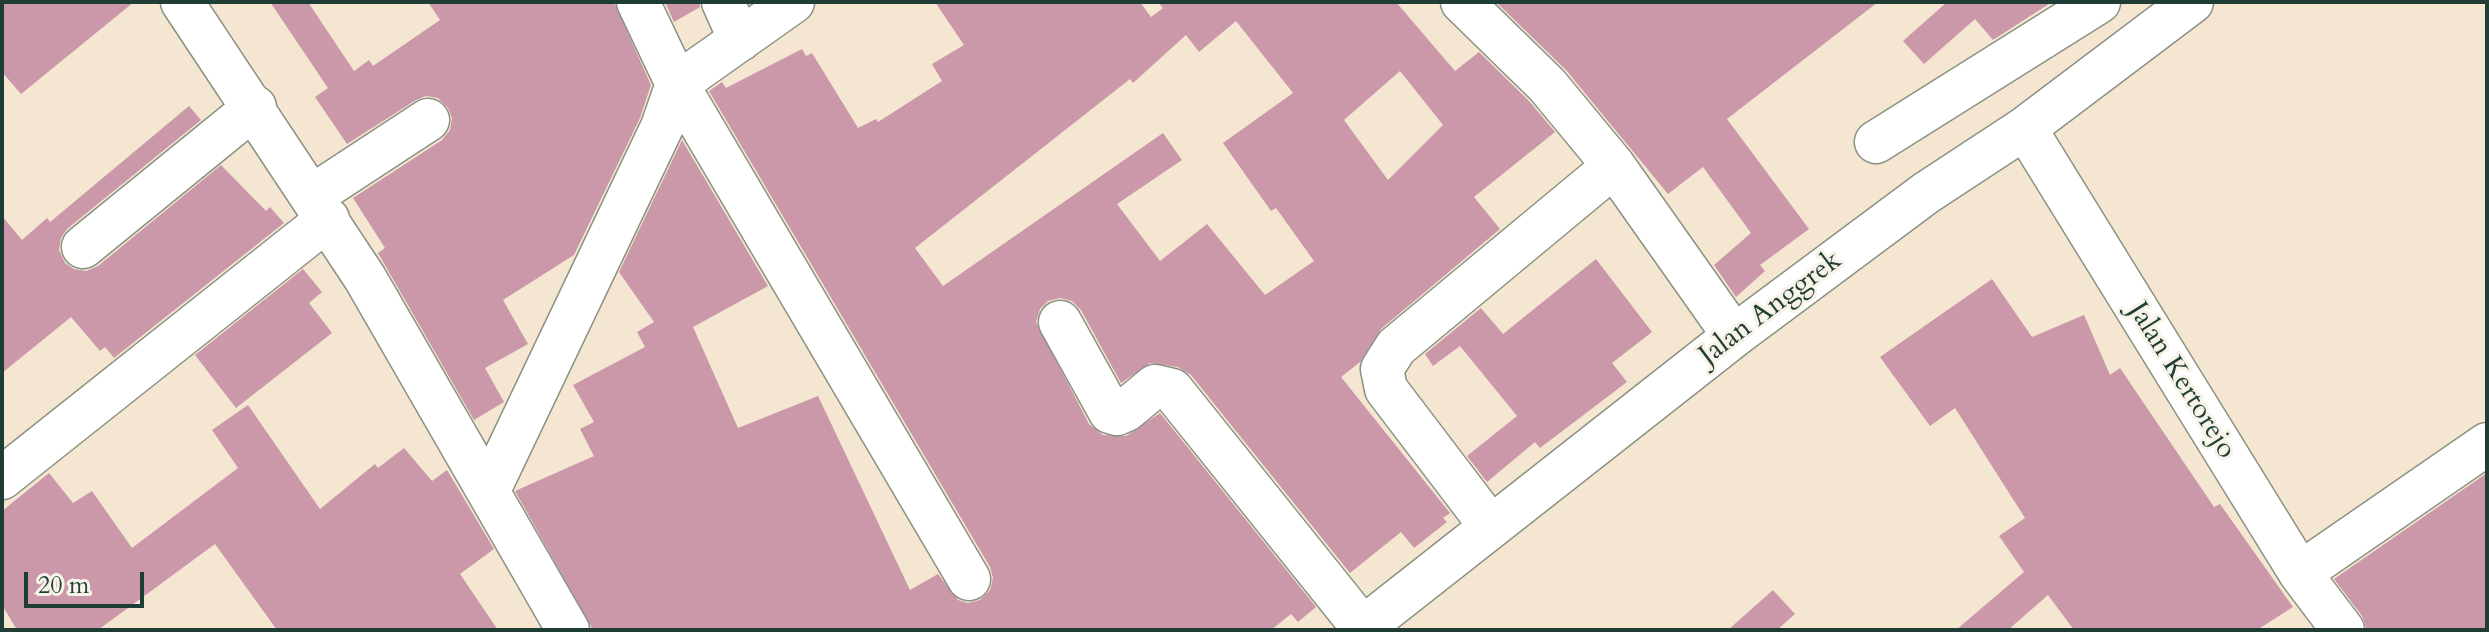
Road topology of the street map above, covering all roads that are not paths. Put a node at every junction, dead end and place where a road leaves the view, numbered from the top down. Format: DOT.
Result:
graph roads {
  1 [pos="182,2"];
  2 [pos="638,2"];
  3 [pos="723,2"];
  4 [pos="793,2"];
  5 [pos="1462,2"];
  6 [pos="2099,2"];
  7 [pos="2192,2"];
  8 [pos="740,40"];
  9 [pos="677,84"];
  10 [pos="255,107"];
  11 [pos="428,120"];
  12 [pos="2025,128"];
  13 [pos="1876,142"];
  14 [pos="1614,166"];
  15 [pos="320,208"];
  16 [pos="83,247"];
  17 [pos="1060,322"];
  18 [pos="1734,336"];
  19 [pos="2487,444"];
  20 [pos="2,478"];
  21 [pos="490,488"];
  22 [pos="1491,527"];
  23 [pos="2300,573"];
  24 [pos="969,579"];
  25 [pos="1361,629"];
  26 [pos="568,630"];
  27 [pos="2343,630"];
  1 -- 10 [label="street"];
  2 -- 9 [label="street"];
  3 -- 8 [label="street"];
  4 -- 8 [label="street"];
  5 -- 14 [label="street"];
  6 -- 13 [label="street"];
  7 -- 12 [label="street, Jalan Anggrek"];
  8 -- 9 [label="street"];
  9 -- 21 [label="street"];
  9 -- 24 [label="street"];
  10 -- 15 [label="street"];
  10 -- 16 [label="street"];
  11 -- 15 [label="street"];
  12 -- 18 [label="street, Jalan Anggrek"];
  12 -- 23 [label="street, Jalan Kertorejo"];
  14 -- 18 [label="street"];
  14 -- 22 [label="street"];
  15 -- 20 [label="street"];
  15 -- 21 [label="street"];
  17 -- 25 [label="street"];
  18 -- 22 [label="street, Jalan Anggrek"];
  19 -- 23 [label="street"];
  21 -- 26 [label="street"];
  22 -- 25 [label="street, Jalan Anggrek"];
  23 -- 27 [label="street, Jalan Kertorejo"];
}
